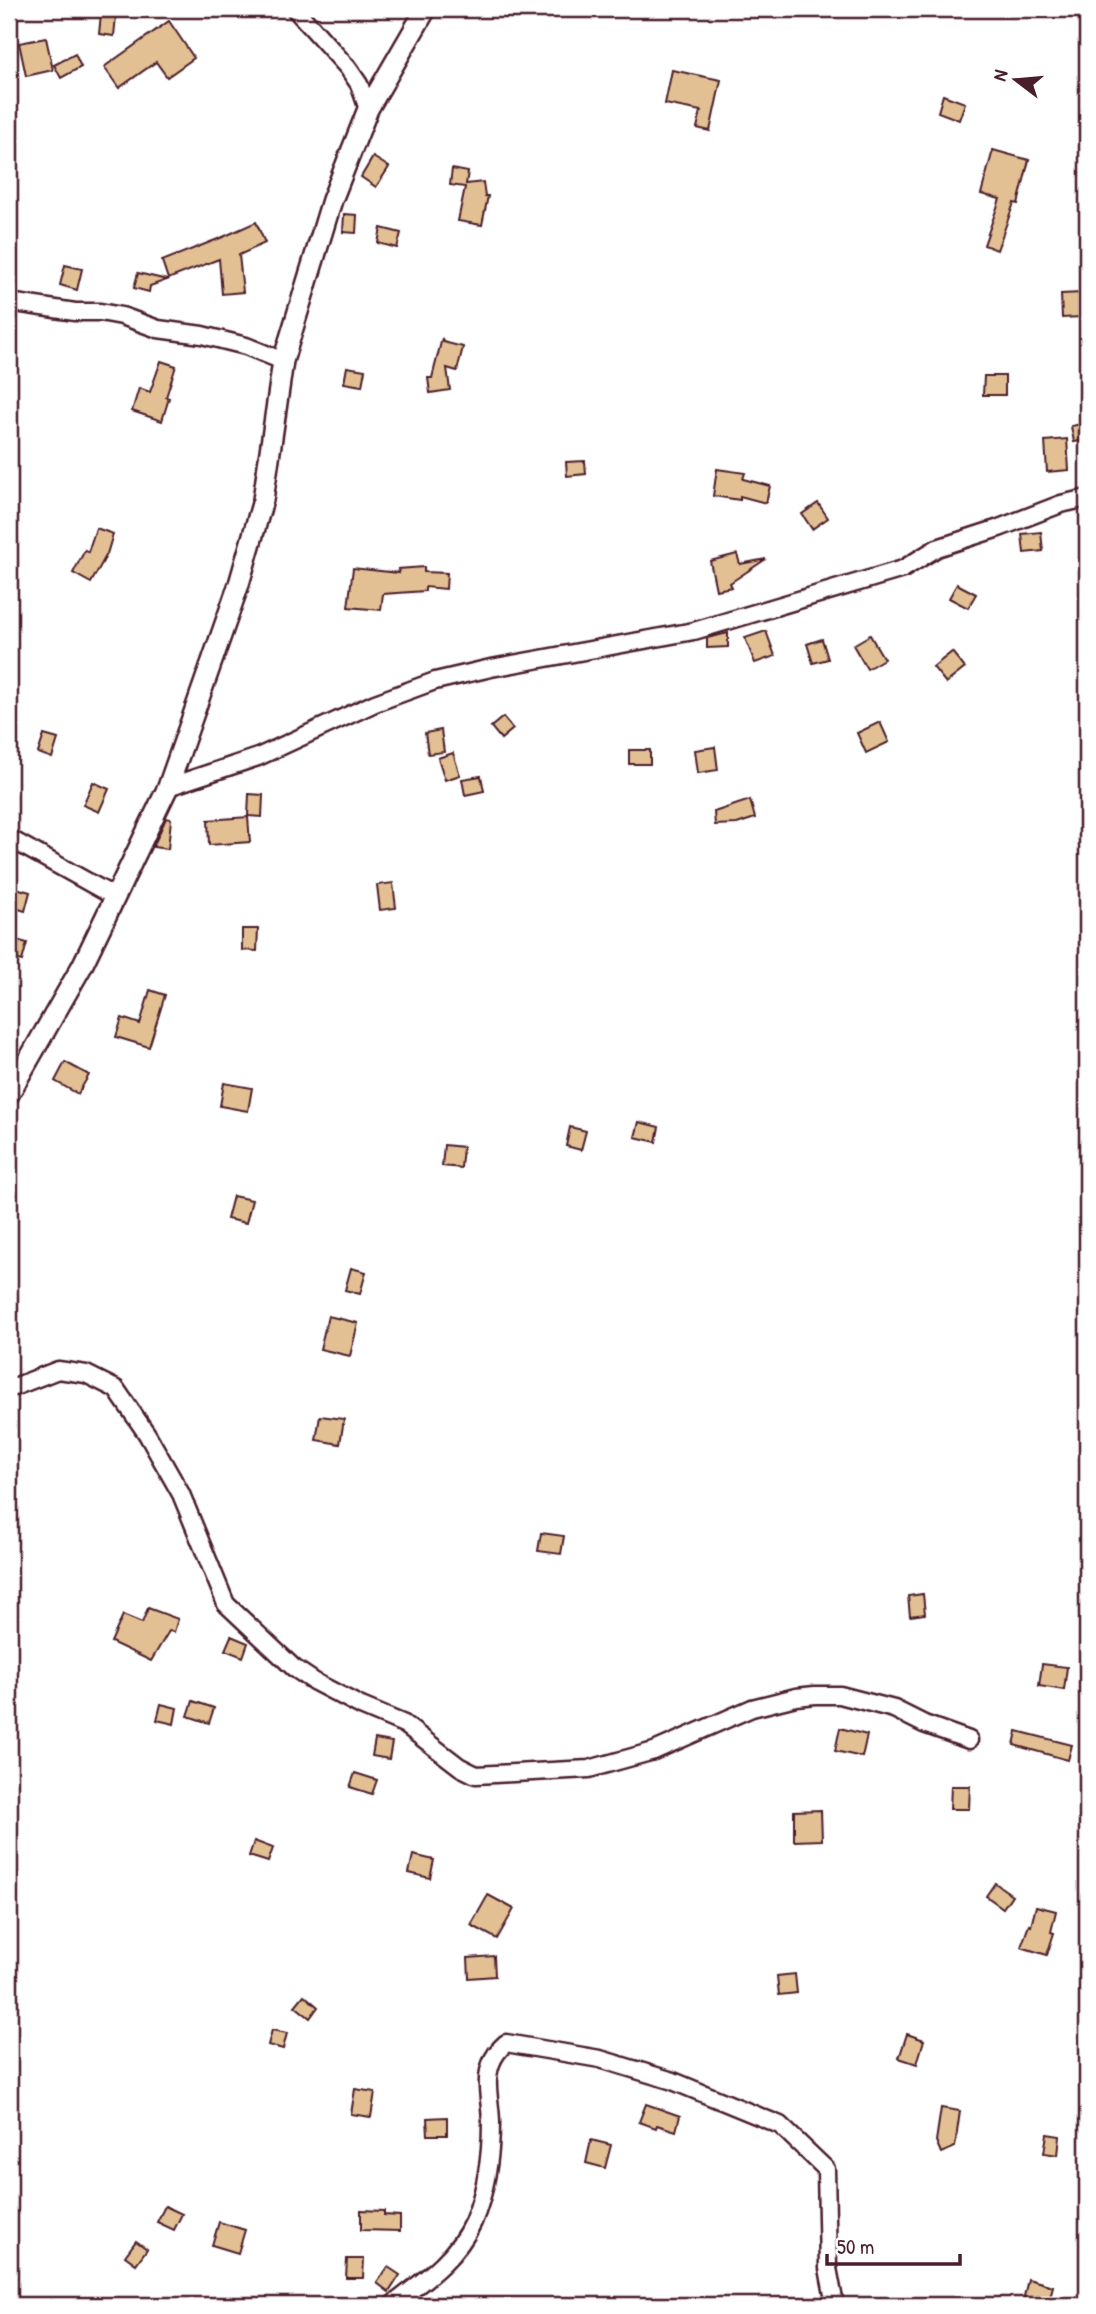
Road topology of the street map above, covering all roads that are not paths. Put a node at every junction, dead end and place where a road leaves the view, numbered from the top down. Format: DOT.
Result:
graph roads {
  1 [pos="295,9"];
  2 [pos="426,9"];
  3 [pos="368,109"];
  4 [pos="9,302"];
  5 [pos="283,361"];
  6 [pos="1087,498"];
  7 [pos="168,787"];
  8 [pos="9,838"];
  9 [pos="115,897"];
  10 [pos="9,1094"];
  11 [pos="9,1389"];
  12 [pos="969,1740"];
  13 [pos="392,2305"];
  14 [pos="835,2305"];
  1 -- 3 [label="street"];
  2 -- 3 [label="street"];
  3 -- 5 [label="street"];
  4 -- 5 [label="street"];
  5 -- 7 [label="street"];
  6 -- 7 [label="street"];
  7 -- 9 [label="street"];
  8 -- 9 [label="street"];
  9 -- 10 [label="street"];
  11 -- 12 [label="street"];
  13 -- 14 [label="street"];
}
